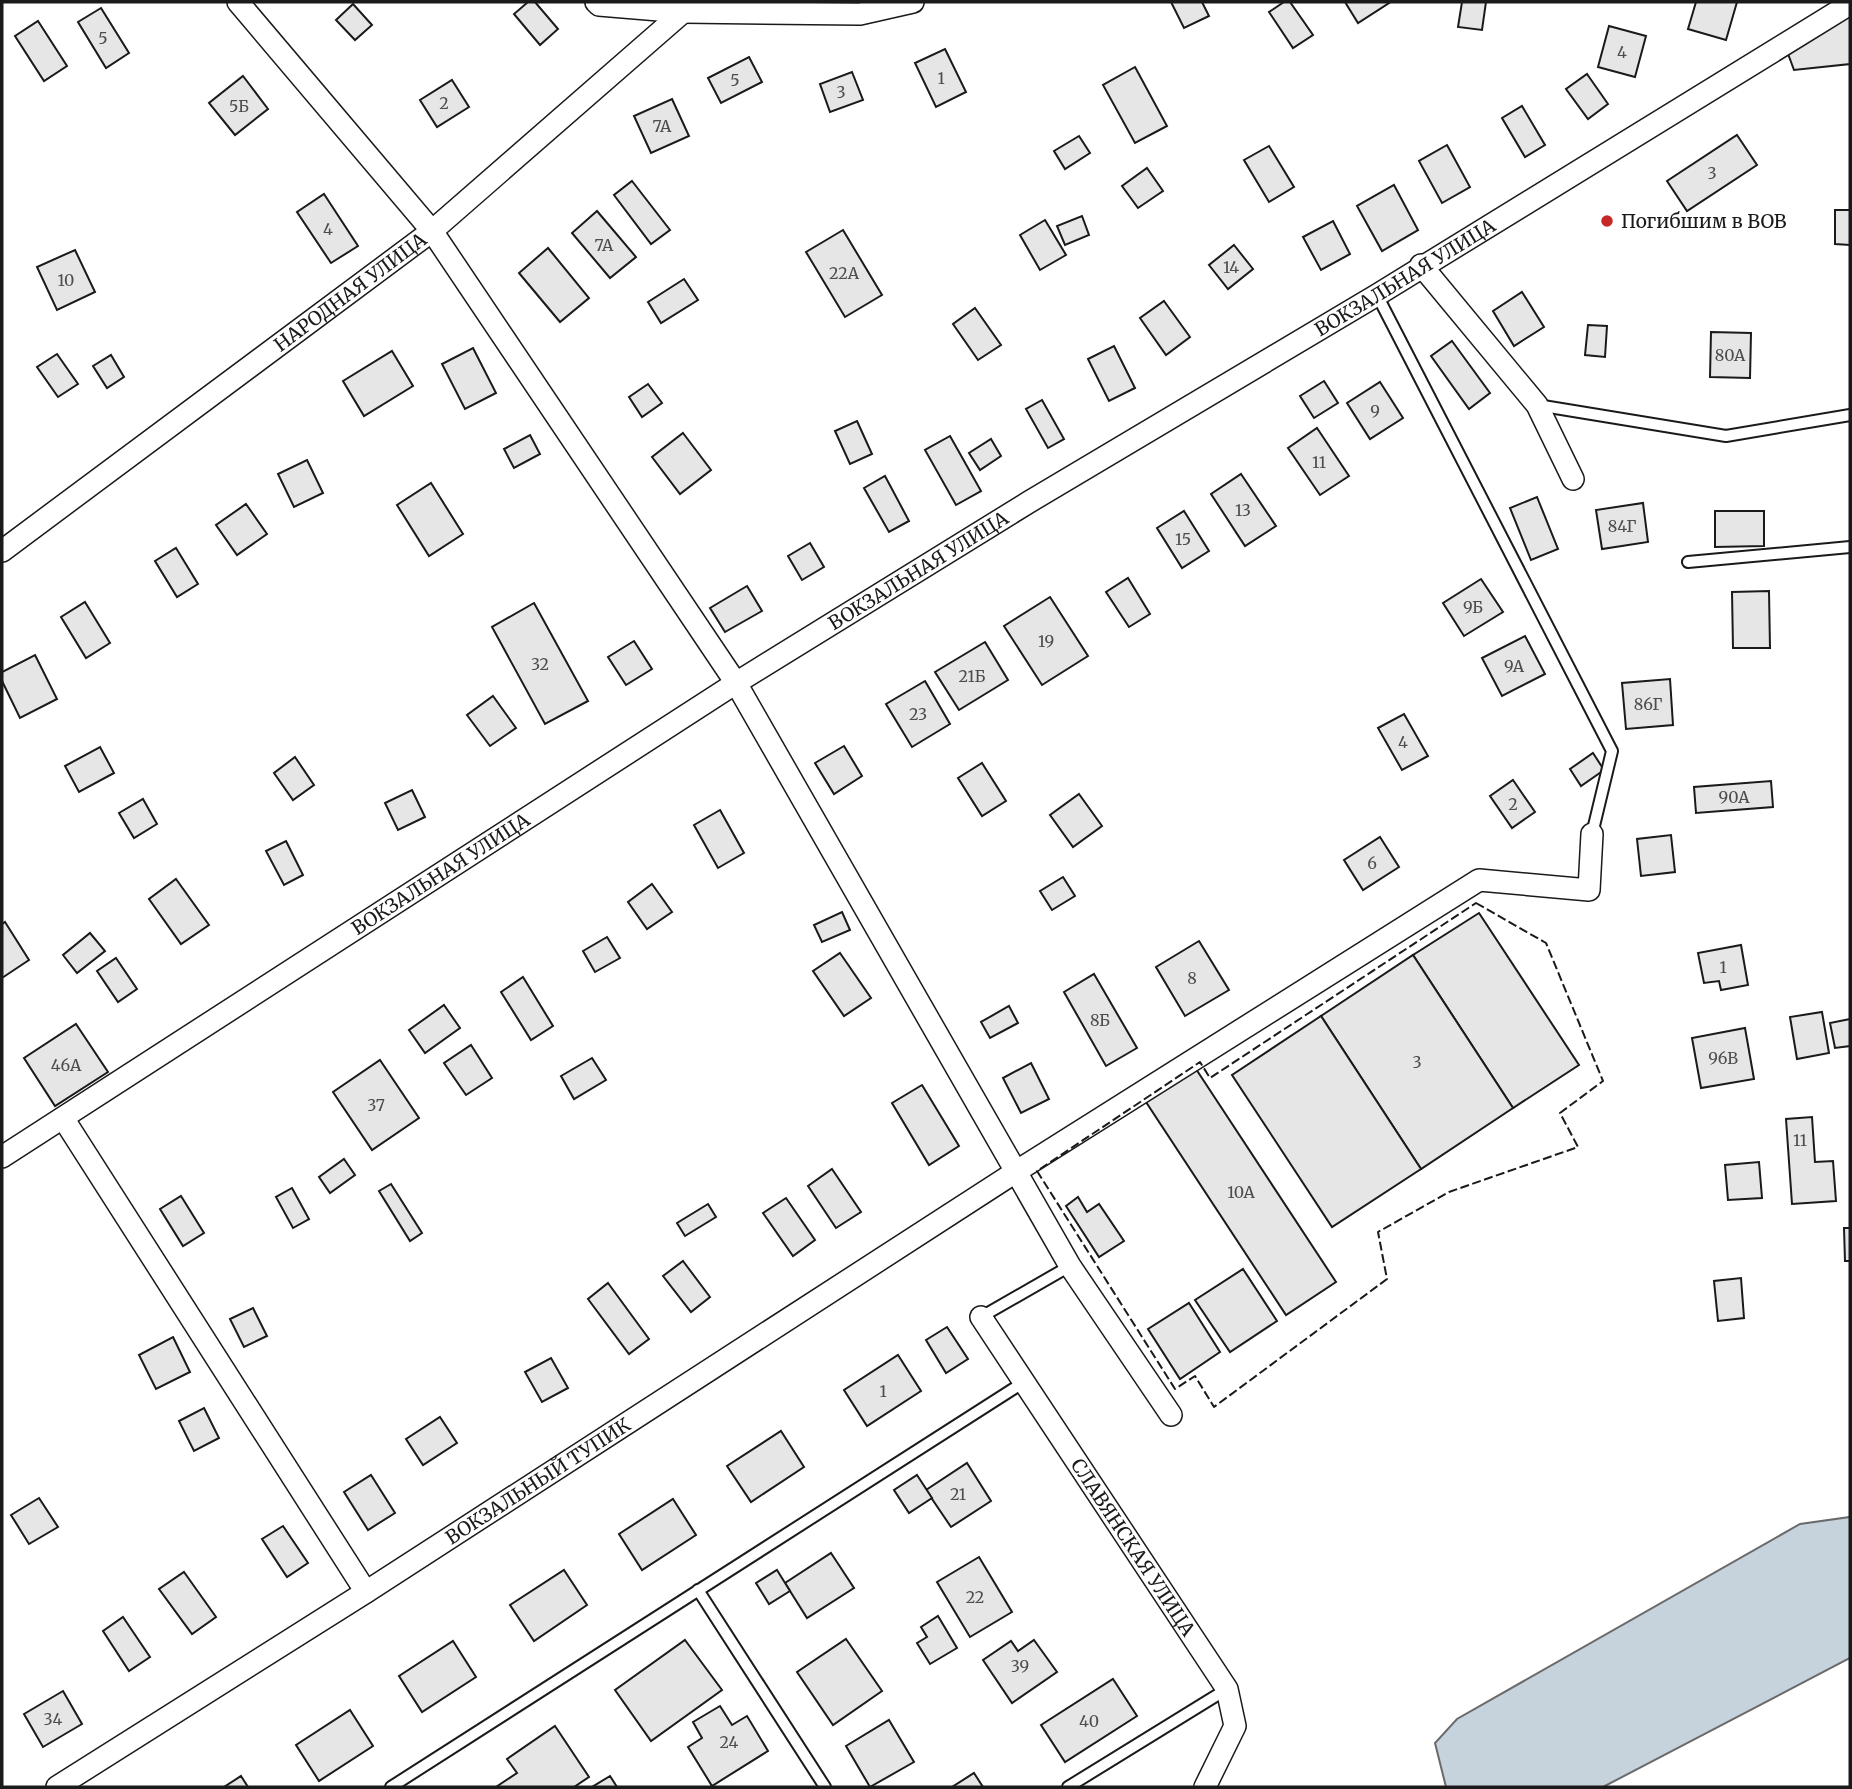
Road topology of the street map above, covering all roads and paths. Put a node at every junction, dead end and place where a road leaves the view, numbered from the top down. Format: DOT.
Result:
graph roads {
  1 [pos="237,2"];
  2 [pos="596,2"];
  3 [pos="913,2"];
  4 [pos="1850,4"];
  5 [pos="1822,9"];
  6 [pos="683,12"];
  7 [pos="432,231"];
  8 [pos="1421,265"];
  9 [pos="1377,295"];
  10 [pos="1537,405"];
  11 [pos="1850,415"];
  12 [pos="1573,479"];
  13 [pos="1850,547"];
  14 [pos="2,551"];
  15 [pos="1688,562"];
  16 [pos="736,683"];
  17 [pos="1592,834"];
  18 [pos="63,1118"];
  19 [pos="2,1157"];
  20 [pos="1017,1171"];
  21 [pos="1070,1266"];
  22 [pos="981,1317"];
  23 [pos="1024,1382"];
  24 [pos="1171,1415"];
  25 [pos="698,1590"];
  26 [pos="366,1592"];
  27 [pos="1227,1689"];
  28 [pos="407,1783"];
  29 [pos="57,1787"];
  30 [pos="391,1787"];
  31 [pos="825,1787"];
  32 [pos="1068,1787"];
  33 [pos="1205,1787"];
  1 -- 7 [label="street"];
  2 -- 6 [label="street"];
  3 -- 6 [label="street"];
  4 -- 5 [label="street, ВОКЗАЛЬНАЯ УЛИЦА"];
  5 -- 8 [label="street, ВОКЗАЛЬНАЯ УЛИЦА"];
  6 -- 7 [label="street, НАРОДНАЯ УЛИЦА"];
  7 -- 14 [label="street, НАРОДНАЯ УЛИЦА"];
  7 -- 16 [label="street"];
  8 -- 9 [label="street, ВОКЗАЛЬНАЯ УЛИЦА"];
  8 -- 10 [label="street"];
  9 -- 16 [label="street, ВОКЗАЛЬНАЯ УЛИЦА"];
  9 -- 17 [label="lane"];
  10 -- 11 [label="lane"];
  10 -- 12 [label="street"];
  13 -- 15 [label="lane"];
  16 -- 18 [label="street, ВОКЗАЛЬНАЯ УЛИЦА"];
  16 -- 20 [label="street"];
  17 -- 20 [label="street, ВОКЗАЛЬНЫЙ ТУПИК"];
  18 -- 19 [label="street, ВОКЗАЛЬНАЯ УЛИЦА"];
  18 -- 26 [label="street"];
  20 -- 21 [label="street"];
  20 -- 26 [label="street, ВОКЗАЛЬНЫЙ ТУПИК"];
  21 -- 22 [label="lane"];
  21 -- 24 [label="street"];
  22 -- 23 [label="street, СЛАВЯНСКАЯ УЛИЦА"];
  23 -- 25 [label="lane"];
  23 -- 27 [label="street, СЛАВЯНСКАЯ УЛИЦА"];
  25 -- 28 [label="lane"];
  25 -- 31 [label="lane"];
  26 -- 29 [label="street, ВОКЗАЛЬНЫЙ ТУПИК"];
  27 -- 32 [label="lane"];
  27 -- 33 [label="street, СЛАВЯНСКАЯ УЛИЦА"];
  28 -- 30 [label="lane"];
}
